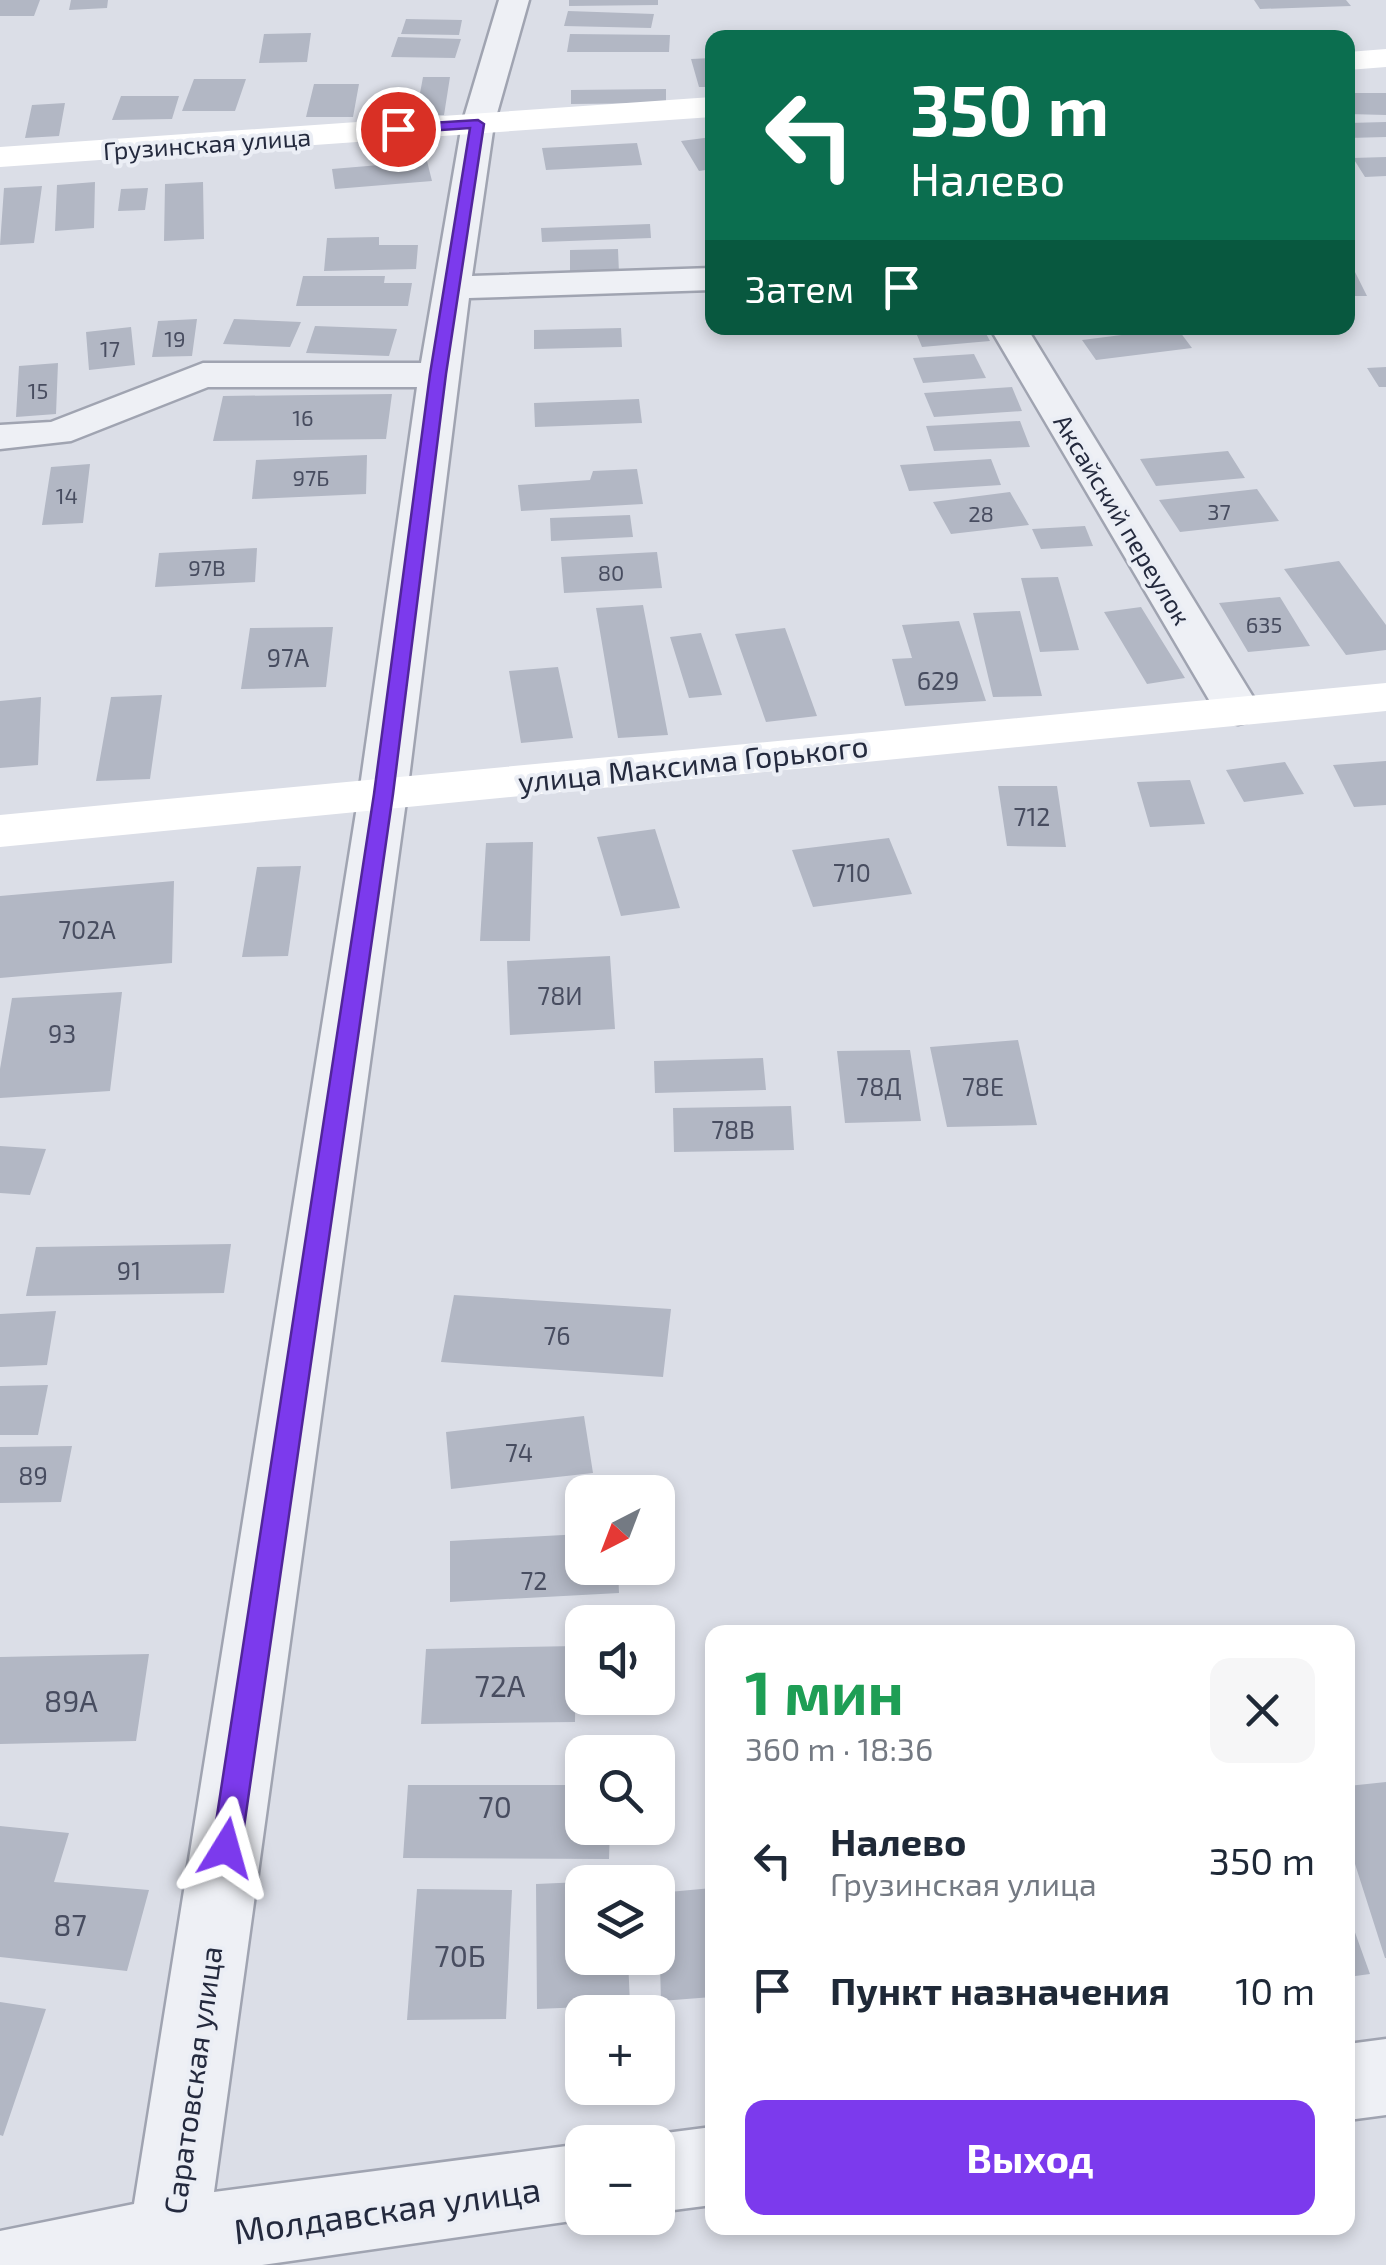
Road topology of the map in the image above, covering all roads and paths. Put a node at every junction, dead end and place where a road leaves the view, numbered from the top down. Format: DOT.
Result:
graph roads {
  1 [pos="514,0"];
  2 [pos="1386,58"];
  3 [pos="1355,60"];
  4 [pos="705,108"];
  5 [pos="478,124"];
  6 [pos="0,157"];
  7 [pos="705,279"];
  8 [pos="452,288"];
  9 [pos="1012,335"];
  10 [pos="438,374"];
  11 [pos="0,437"];
  12 [pos="1386,697"];
  13 [pos="1238,710"];
  14 [pos="384,794"];
  15 [pos="0,831"];
  16 [pos="1386,2077"];
  17 [pos="1355,2081"];
  18 [pos="705,2167"];
  19 [pos="675,2171"];
  20 [pos="565,2186"];
  21 [pos="166,2251"];
  22 [pos="14,2265"];
  1 -- 5 [label="street, Саратовская улица"];
  2 -- 3 [label="main road"];
  4 -- 5 [label="main road, Грузинская улица"];
  5 -- 6 [label="main road, Грузинская улица"];
  5 -- 8 [label="street, Саратовская улица"];
  7 -- 8 [label="street"];
  8 -- 10 [label="street, Саратовская улица"];
  9 -- 13 [label="street, Аксайский переулок"];
  10 -- 11 [label="street"];
  10 -- 14 [label="street, Саратовская улица"];
  12 -- 13 [label="main road, улица Максима Горького"];
  13 -- 14 [label="main road, улица Максима Горького"];
  14 -- 15 [label="main road, улица Максима Горького"];
  14 -- 21 [label="street, Саратовская улица"];
  16 -- 17 [label="street"];
  18 -- 19 [label="street"];
  20 -- 21 [label="street, Молдавская улица"];
  21 -- 22 [label="street, Молдавская улица"];
}
